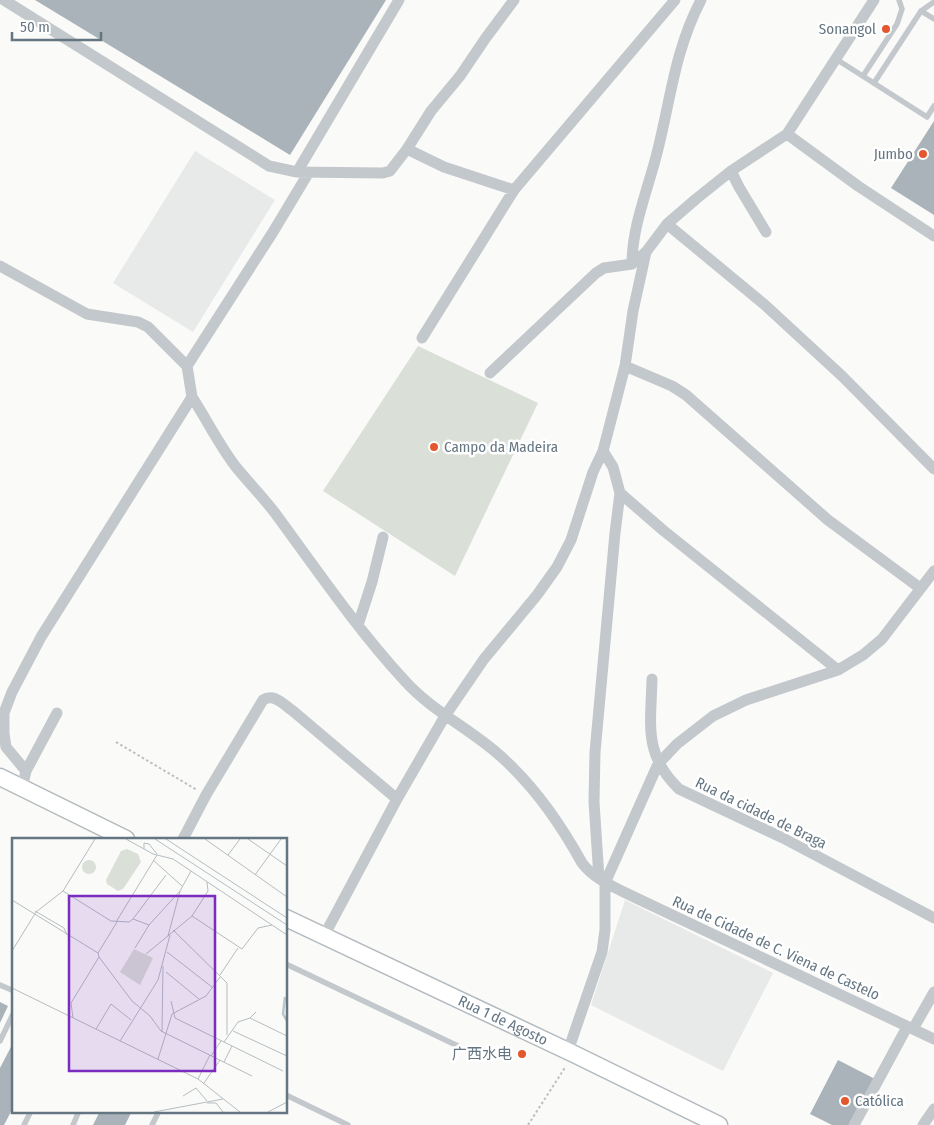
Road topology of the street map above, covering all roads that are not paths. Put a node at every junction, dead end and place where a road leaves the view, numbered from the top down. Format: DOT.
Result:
graph roads {
  1 [pos="4,0"];
  2 [pos="399,0"];
  3 [pos="514,0"];
  4 [pos="675,0"];
  5 [pos="701,0"];
  6 [pos="874,0"];
  7 [pos="899,0"];
  8 [pos="934,2"];
  9 [pos="921,11"];
  10 [pos="934,19"];
  11 [pos="836,59"];
  12 [pos="863,76"];
  13 [pos="874,83"];
  14 [pos="934,106"];
  15 [pos="787,134"];
  16 [pos="407,149"];
  17 [pos="732,170"];
  18 [pos="303,172"];
  19 [pos="514,190"];
  20 [pos="667,224"];
  21 [pos="766,232"];
  22 [pos="934,236"];
  23 [pos="646,252"];
  24 [pos="632,264"];
  25 [pos="0,266"];
  26 [pos="422,338"];
  27 [pos="188,366"];
  28 [pos="625,366"];
  29 [pos="490,373"];
  30 [pos="192,397"];
  31 [pos="603,451"];
  32 [pos="934,469"];
  33 [pos="620,493"];
  34 [pos="384,537"];
  35 [pos="934,571"];
  36 [pos="920,588"];
  37 [pos="358,624"];
  38 [pos="838,670"];
  39 [pos="652,679"];
  40 [pos="58,713"];
  41 [pos="445,716"];
  42 [pos="658,764"];
  43 [pos="26,771"];
  44 [pos="0,777"];
  45 [pos="22,788"];
  46 [pos="398,799"];
  47 [pos="124,838"];
  48 [pos="184,838"];
  49 [pos="602,880"];
  50 [pos="934,918"];
  51 [pos="288,919"];
  52 [pos="324,936"];
  53 [pos="288,965"];
  54 [pos="0,985"];
  55 [pos="12,990"];
  56 [pos="934,992"];
  57 [pos="12,1016"];
  58 [pos="910,1028"];
  59 [pos="934,1039"];
  60 [pos="0,1042"];
  61 [pos="458,1046"];
  62 [pos="571,1052"];
  63 [pos="288,1096"];
  64 [pos="934,1109"];
  65 [pos="30,1112"];
  66 [pos="80,1112"];
  67 [pos="158,1112"];
  68 [pos="24,1125"];
  69 [pos="73,1125"];
  70 [pos="152,1125"];
  71 [pos="348,1125"];
  72 [pos="719,1125"];
  73 [pos="854,1125"];
  74 [pos="923,1125"];
  1 -- 18 [label="street"];
  2 -- 18 [label="street"];
  3 -- 16 [label="street"];
  4 -- 19 [label="street"];
  5 -- 24 [label="street"];
  6 -- 11 [label="street"];
  7 -- 12 [label="lane"];
  8 -- 9 [label="lane"];
  9 -- 10 [label="lane"];
  9 -- 13 [label="lane"];
  11 -- 12 [label="lane"];
  11 -- 15 [label="street"];
  12 -- 13 [label="lane"];
  13 -- 14 [label="lane"];
  15 -- 17 [label="street"];
  15 -- 22 [label="street"];
  16 -- 18 [label="street"];
  16 -- 19 [label="street"];
  17 -- 20 [label="street"];
  17 -- 21 [label="street"];
  18 -- 27 [label="street"];
  19 -- 26 [label="street"];
  20 -- 23 [label="street"];
  20 -- 32 [label="street"];
  23 -- 24 [label="street"];
  23 -- 28 [label="street"];
  24 -- 29 [label="street"];
  25 -- 27 [label="street"];
  27 -- 30 [label="street"];
  28 -- 31 [label="street"];
  28 -- 36 [label="street"];
  30 -- 37 [label="street, Rua de Cidade de C. Viena de Castelo"];
  30 -- 43 [label="street"];
  31 -- 33 [label="street"];
  31 -- 41 [label="street"];
  33 -- 38 [label="street"];
  33 -- 49 [label="street"];
  34 -- 37 [label="street"];
  35 -- 36 [label="street"];
  36 -- 38 [label="street"];
  37 -- 41 [label="street, Rua de Cidade de C. Viena de Castelo"];
  38 -- 42 [label="street"];
  39 -- 42 [label="street, Rua da cidade de Braga"];
  40 -- 43 [label="street"];
  41 -- 46 [label="street"];
  41 -- 49 [label="street, Rua de Cidade de C. Viena de Castelo"];
  42 -- 49 [label="street"];
  42 -- 50 [label="street, Rua da cidade de Braga"];
  43 -- 45 [label="street"];
  44 -- 45 [label="main road"];
  45 -- 47 [label="main road"];
  46 -- 48 [label="street"];
  46 -- 52 [label="street"];
  49 -- 58 [label="street, Rua de Cidade de C. Viena de Castelo"];
  49 -- 62 [label="street"];
  51 -- 52 [label="main road, Rua 1 de Agosto"];
  52 -- 62 [label="main road, Rua 1 de Agosto"];
  53 -- 61 [label="lane"];
  54 -- 55 [label="lane"];
  56 -- 58 [label="street"];
  57 -- 60 [label="lane"];
  58 -- 59 [label="street, Rua de Cidade de C. Viena de Castelo"];
  58 -- 73 [label="street"];
  62 -- 72 [label="main road, Rua 1 de Agosto"];
  63 -- 71 [label="lane"];
  64 -- 74 [label="street"];
  65 -- 68 [label="lane"];
  66 -- 69 [label="lane"];
  67 -- 70 [label="lane"];
}
